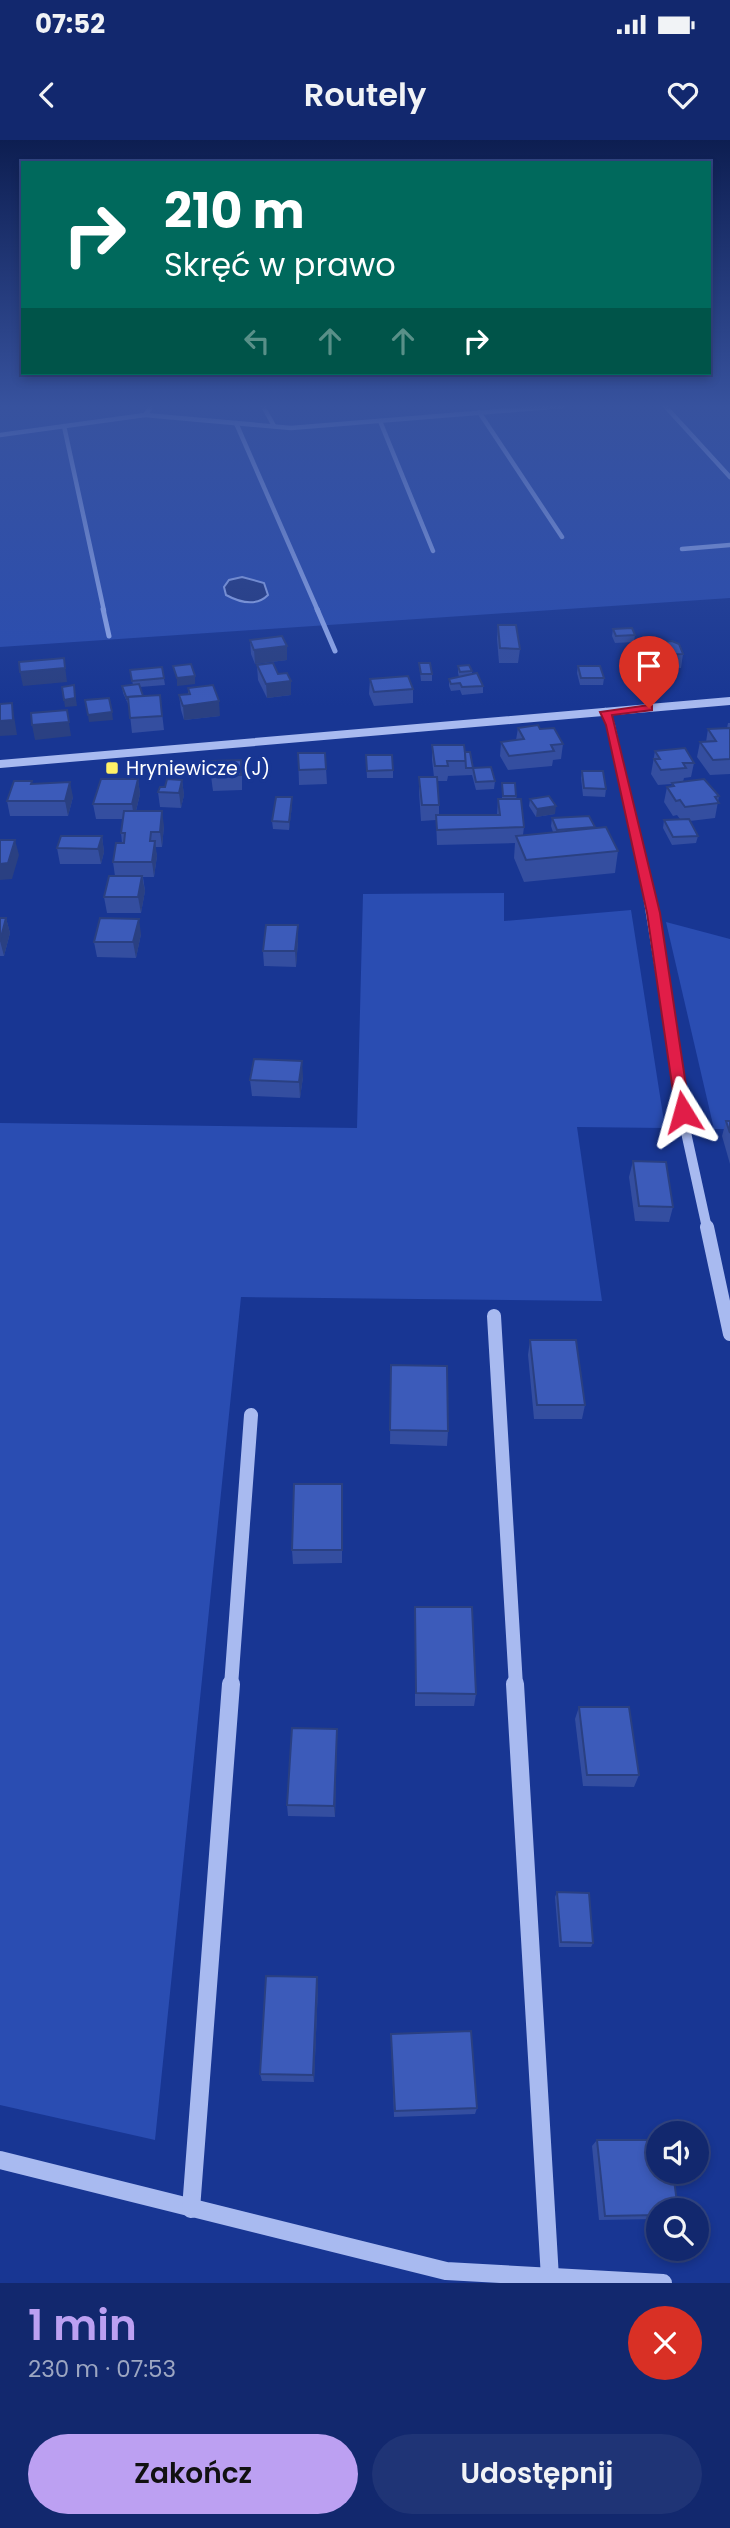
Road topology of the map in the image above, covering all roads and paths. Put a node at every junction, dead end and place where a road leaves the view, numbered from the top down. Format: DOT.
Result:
graph roads {
  1 [pos="730,701"];
  2 [pos="605,712"];
  3 [pos="0,764"];
  4 [pos="494,1316"];
  5 [pos="730,1334"];
  6 [pos="251,1415"];
  7 [pos="0,2160"];
  8 [pos="191,2210"];
  9 [pos="550,2278"];
  10 [pos="663,2283"];
  1 -- 2 [label="street"];
  2 -- 3 [label="street"];
  2 -- 5 [label="street"];
  4 -- 9 [label="street"];
  6 -- 8 [label="street"];
  7 -- 8 [label="street"];
  8 -- 9 [label="street"];
  9 -- 10 [label="street"];
}
